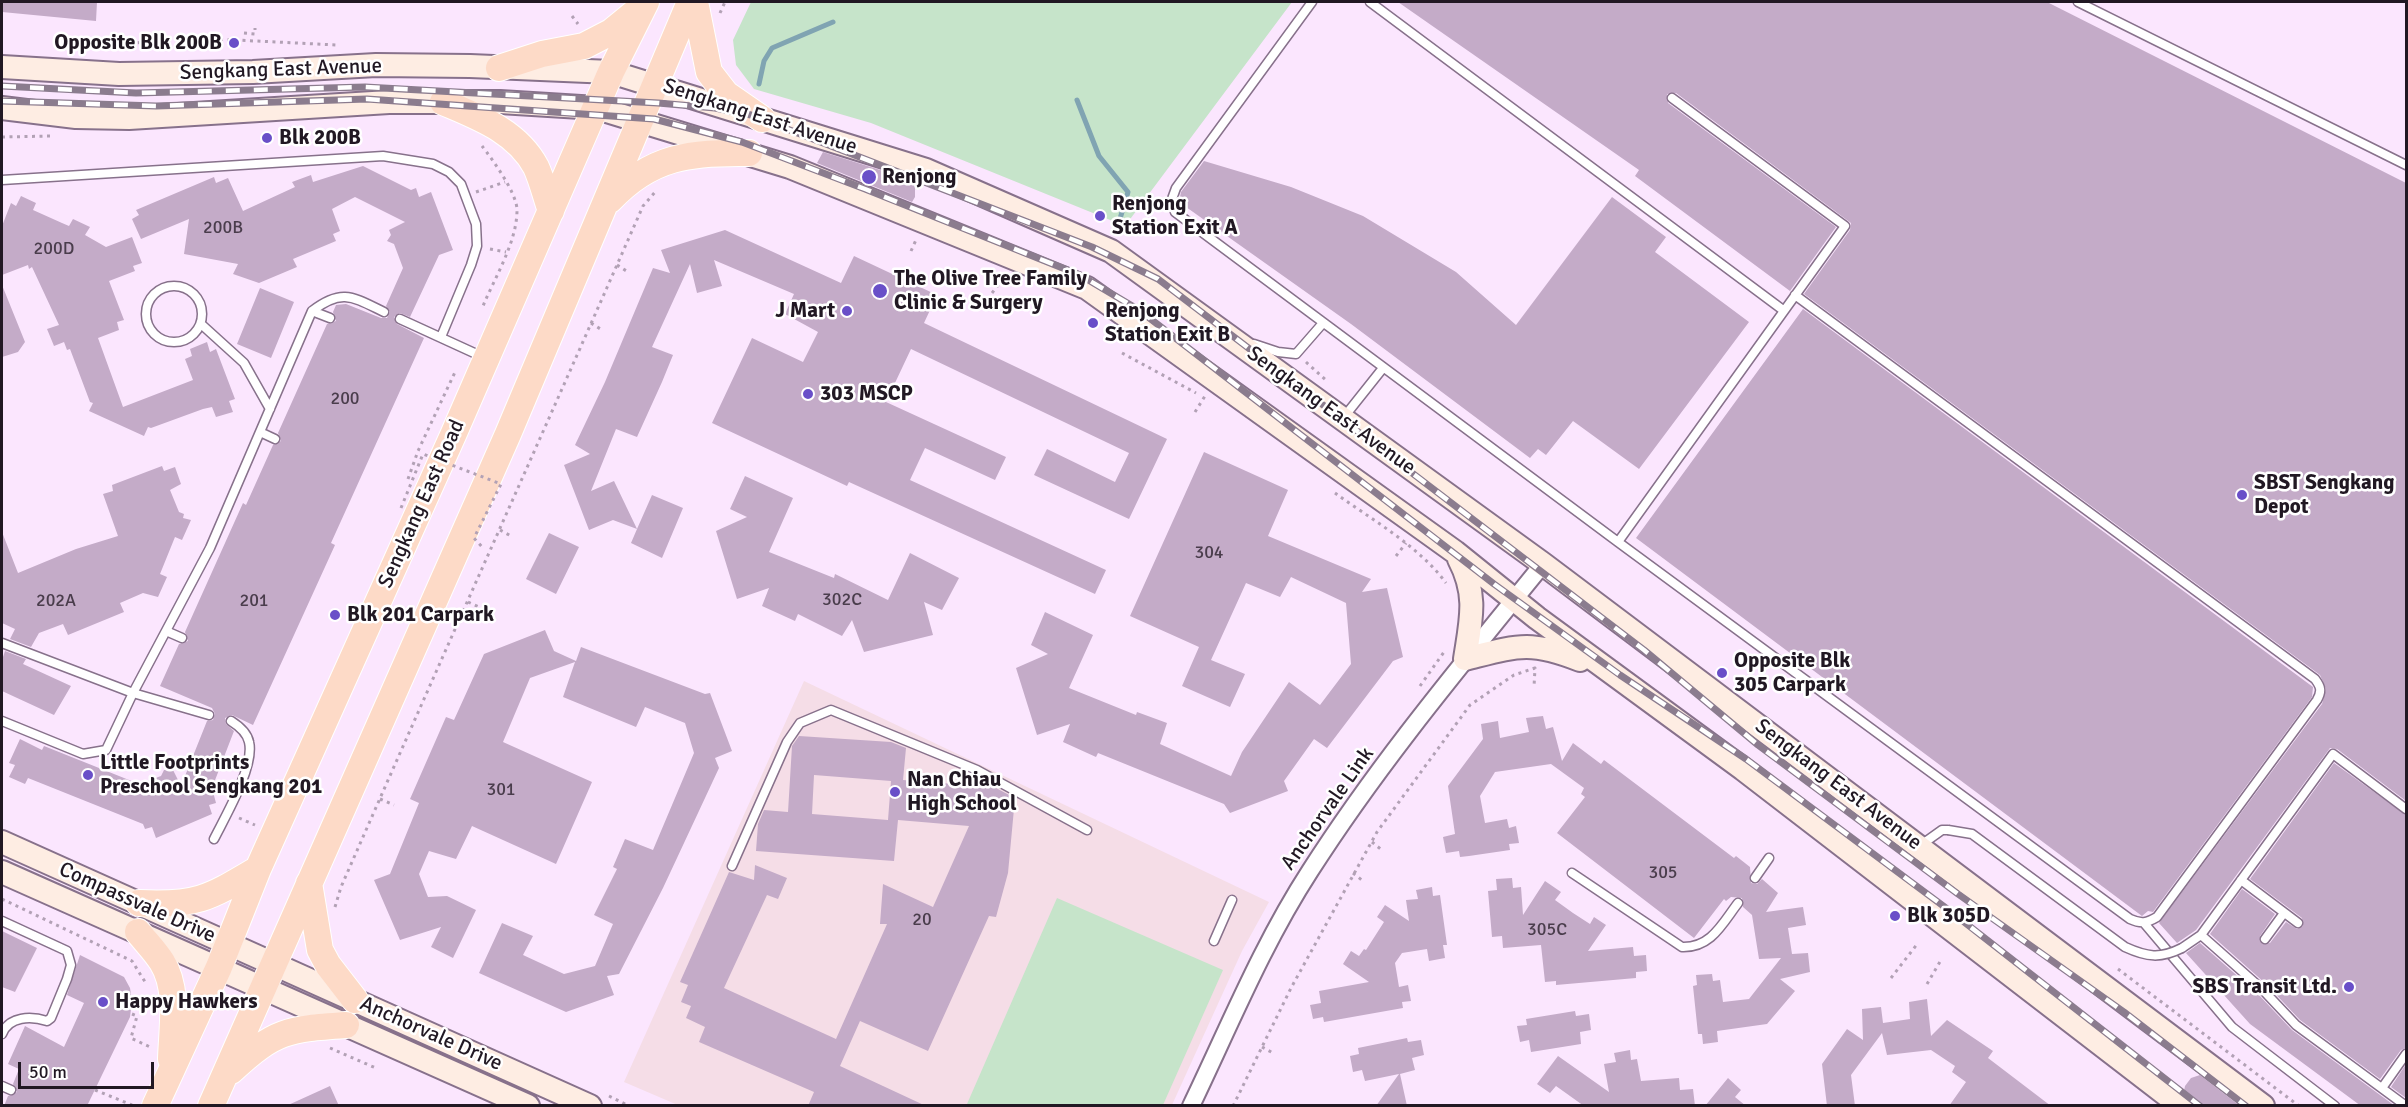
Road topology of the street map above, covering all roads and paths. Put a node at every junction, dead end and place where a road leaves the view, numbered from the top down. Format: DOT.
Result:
graph roads {
  1 [pos="693,2"];
  2 [pos="1312,2"];
  3 [pos="1370,2"];
  4 [pos="2078,2"];
  5 [pos="645,4"];
  6 [pos="572,16"];
  7 [pos="578,24"];
  8 [pos="255,28"];
  9 [pos="244,33"];
  10 [pos="346,46"];
  11 [pos="63,49"];
  12 [pos="2,67"];
  13 [pos="499,68"];
  14 [pos="611,72"];
  15 [pos="655,84"];
  16 [pos="1672,98"];
  17 [pos="443,102"];
  18 [pos="2,108"];
  19 [pos="597,108"];
  20 [pos="762,119"];
  21 [pos="638,122"];
  22 [pos="2,136"];
  23 [pos="60,136"];
  24 [pos="481,144"];
  25 [pos="748,153"];
  26 [pos="2406,165"];
  27 [pos="2,180"];
  28 [pos="505,182"];
  29 [pos="663,186"];
  30 [pos="466,195"];
  31 [pos="551,211"];
  32 [pos="601,211"];
  33 [pos="914,244"];
  34 [pos="911,250"];
  35 [pos="617,265"];
  36 [pos="628,272"];
  37 [pos="1003,279"];
  38 [pos="992,293"];
  39 [pos="1795,295"];
  40 [pos="1783,310"];
  41 [pos="312,311"];
  42 [pos="384,312"];
  43 [pos="479,317"];
  44 [pos="330,318"];
  45 [pos="400,319"];
  46 [pos="591,323"];
  47 [pos="1323,323"];
  48 [pos="201,324"];
  49 [pos="1217,329"];
  50 [pos="602,330"];
  51 [pos="441,337"];
  52 [pos="476,353"];
  53 [pos="1122,353"];
  54 [pos="1383,369"];
  55 [pos="1214,405"];
  56 [pos="270,409"];
  57 [pos="1342,419"];
  58 [pos="260,432"];
  59 [pos="275,439"];
  60 [pos="1329,488"];
  61 [pos="400,508"];
  62 [pos="394,516"];
  63 [pos="500,530"];
  64 [pos="218,531"];
  65 [pos="228,536"];
  66 [pos="511,536"];
  67 [pos="1618,542"];
  68 [pos="1402,548"];
  69 [pos="1455,552"];
  70 [pos="490,554"];
  71 [pos="1396,556"];
  72 [pos="1543,564"];
  73 [pos="1450,588"];
  74 [pos="1514,600"];
  75 [pos="468,602"];
  76 [pos="479,607"];
  77 [pos="166,631"];
  78 [pos="182,638"];
  79 [pos="2,644"];
  80 [pos="1457,652"];
  81 [pos="1608,670"];
  82 [pos="1534,687"];
  83 [pos="1416,692"];
  84 [pos="133,693"];
  85 [pos="209,715"];
  86 [pos="2,721"];
  87 [pos="231,721"];
  88 [pos="380,799"];
  89 [pos="394,805"];
  90 [pos="2406,809"];
  91 [pos="226,812"];
  92 [pos="1087,830"];
  93 [pos="255,834"];
  94 [pos="214,839"];
  95 [pos="2,842"];
  96 [pos="1372,842"];
  97 [pos="1919,846"];
  98 [pos="1383,851"];
  99 [pos="1769,858"];
  100 [pos="732,866"];
  101 [pos="258,869"];
  102 [pos="2,872"];
  103 [pos="1353,873"];
  104 [pos="1572,873"];
  105 [pos="1755,878"];
  106 [pos="2241,880"];
  107 [pos="1363,882"];
  108 [pos="309,883"];
  109 [pos="2,899"];
  110 [pos="1232,900"];
  111 [pos="139,903"];
  112 [pos="1738,903"];
  113 [pos="335,908"];
  114 [pos="2283,913"];
  115 [pos="2,921"];
  116 [pos="2144,923"];
  117 [pos="2298,923"];
  118 [pos="138,932"];
  119 [pos="2201,935"];
  120 [pos="2265,939"];
  121 [pos="1214,941"];
  122 [pos="1918,943"];
  123 [pos="229,944"];
  124 [pos="1941,960"];
  125 [pos="272,964"];
  126 [pos="219,967"];
  127 [pos="1891,978"];
  128 [pos="1927,984"];
  129 [pos="148,986"];
  130 [pos="262,987"];
  131 [pos="355,1000"];
  132 [pos="132,1014"];
  133 [pos="2192,1023"];
  134 [pos="346,1025"];
  135 [pos="2,1034"];
  136 [pos="326,1046"];
  137 [pos="1262,1047"];
  138 [pos="154,1049"];
  139 [pos="1273,1053"];
  140 [pos="2406,1054"];
  141 [pos="378,1069"];
  142 [pos="170,1071"];
  143 [pos="224,1077"];
  144 [pos="2,1086"];
  145 [pos="2382,1088"];
  146 [pos="11,1090"];
  147 [pos="95,1090"];
  148 [pos="594,1098"];
  149 [pos="144,1105"];
  150 [pos="211,1106"];
  151 [pos="528,1106"];
  152 [pos="629,1106"];
  153 [pos="1191,1106"];
  154 [pos="1233,1106"];
  155 [pos="2181,1106"];
  156 [pos="2263,1106"];
  157 [pos="2299,1106"];
  158 [pos="2336,1106"];
  159 [pos="2406,1106"];
  1 -- 15 [label="main road"];
  1 -- 20 [label="main road"];
  2 -- 47 [label="lane"];
  3 -- 40 [label="lane"];
  4 -- 26 [label="lane"];
  5 -- 13 [label="main road"];
  5 -- 14 [label="main road, Sengkang East Road"];
  6 -- 7 [label="path"];
  8 -- 9 [label="path"];
  10 -- 11 [label="path"];
  12 -- 13 [label="main road, Sengkang East Avenue"];
  13 -- 14 [label="main road, Sengkang East Avenue"];
  14 -- 15 [label="main road, Sengkang East Avenue"];
  14 -- 19 [label="main road, Sengkang East Road"];
  15 -- 20 [label="main road, Sengkang East Avenue"];
  15 -- 21 [label="main road"];
  16 -- 39 [label="lane"];
  17 -- 18 [label="main road, Sengkang East Avenue"];
  17 -- 19 [label="main road, Sengkang East Avenue"];
  17 -- 31 [label="main road"];
  19 -- 21 [label="main road, Sengkang East Avenue"];
  19 -- 31 [label="main road, Sengkang East Road"];
  20 -- 49 [label="main road, Sengkang East Avenue"];
  21 -- 25 [label="main road, Sengkang East Avenue"];
  21 -- 32 [label="main road"];
  22 -- 23 [label="path"];
  24 -- 28 [label="path"];
  25 -- 32 [label="main road"];
  25 -- 69 [label="main road, Sengkang East Avenue"];
  27 -- 30 [label="lane"];
  28 -- 30 [label="path"];
  28 -- 43 [label="path"];
  29 -- 35 [label="path"];
  30 -- 51 [label="lane"];
  31 -- 52 [label="main road, Sengkang East Road"];
  32 -- 108 [label="main road"];
  33 -- 34 [label="path"];
  35 -- 36 [label="path"];
  35 -- 46 [label="path"];
  37 -- 38 [label="path"];
  39 -- 40 [label="lane"];
  39 -- 116 [label="lane"];
  40 -- 67 [label="lane"];
  41 -- 42 [label="lane"];
  41 -- 44 [label="lane"];
  41 -- 56 [label="lane"];
  45 -- 51 [label="lane"];
  46 -- 50 [label="path"];
  46 -- 63 [label="path"];
  47 -- 49 [label="lane"];
  47 -- 54 [label="lane"];
  48 -- 48 [label="lane"];
  48 -- 56 [label="lane"];
  49 -- 57 [label="main road, Sengkang East Avenue"];
  51 -- 52 [label="lane"];
  52 -- 62 [label="path"];
  52 -- 101 [label="main road, Sengkang East Road"];
  53 -- 55 [label="path"];
  54 -- 57 [label="lane"];
  54 -- 67 [label="lane"];
  56 -- 58 [label="lane"];
  57 -- 72 [label="main road, Sengkang East Avenue"];
  58 -- 59 [label="lane"];
  58 -- 64 [label="lane"];
  60 -- 73 [label="path"];
  61 -- 70 [label="path, bridge"];
  63 -- 66 [label="path"];
  63 -- 70 [label="path"];
  64 -- 65 [label="lane"];
  64 -- 77 [label="lane"];
  67 -- 116 [label="lane"];
  68 -- 71 [label="path"];
  69 -- 74 [label="main road, Sengkang East Avenue"];
  69 -- 80 [label="main road"];
  70 -- 75 [label="path"];
  72 -- 74 [label="street, Anchorvale Link"];
  72 -- 97 [label="main road, Sengkang East Avenue"];
  74 -- 80 [label="street, Anchorvale Link"];
  74 -- 81 [label="main road, Sengkang East Avenue"];
  75 -- 76 [label="path"];
  75 -- 88 [label="path"];
  77 -- 78 [label="lane"];
  77 -- 84 [label="lane"];
  79 -- 84 [label="lane"];
  80 -- 81 [label="main road"];
  80 -- 83 [label="path"];
  80 -- 153 [label="street, Anchorvale Link"];
  81 -- 155 [label="main road, Sengkang East Avenue"];
  82 -- 96 [label="path"];
  84 -- 85 [label="lane"];
  84 -- 86 [label="lane"];
  87 -- 91 [label="lane"];
  88 -- 89 [label="path"];
  88 -- 113 [label="path"];
  90 -- 106 [label="lane"];
  91 -- 93 [label="path"];
  91 -- 94 [label="lane"];
  92 -- 100 [label="lane"];
  95 -- 111 [label="main road, Compassvale Drive"];
  96 -- 98 [label="path"];
  96 -- 103 [label="path"];
  97 -- 119 [label="lane, bridge"];
  97 -- 156 [label="main road, Sengkang East Avenue"];
  99 -- 105 [label="lane"];
  101 -- 111 [label="main road"];
  101 -- 123 [label="main road, Sengkang East Road"];
  102 -- 118 [label="main road, Compassvale Drive"];
  103 -- 107 [label="path"];
  103 -- 137 [label="path"];
  104 -- 112 [label="lane"];
  106 -- 114 [label="lane"];
  106 -- 119 [label="lane"];
  108 -- 125 [label="main road"];
  108 -- 131 [label="main road"];
  109 -- 129 [label="path"];
  110 -- 121 [label="lane"];
  111 -- 123 [label="main road, Compassvale Drive"];
  114 -- 117 [label="lane"];
  114 -- 120 [label="lane"];
  115 -- 135 [label="lane"];
  116 -- 158 [label="lane"];
  118 -- 126 [label="main road, Compassvale Drive"];
  118 -- 142 [label="main road"];
  119 -- 145 [label="lane"];
  122 -- 127 [label="path"];
  123 -- 125 [label="main road, Compassvale Drive"];
  123 -- 126 [label="main road, Sengkang East Road"];
  124 -- 128 [label="path"];
  125 -- 130 [label="main road"];
  125 -- 131 [label="main road, Anchorvale Drive"];
  126 -- 130 [label="main road, Compassvale Drive"];
  126 -- 142 [label="main road, Sengkang East Road"];
  130 -- 134 [label="main road, Anchorvale Drive"];
  130 -- 143 [label="main road"];
  131 -- 148 [label="main road, Anchorvale Drive"];
  132 -- 138 [label="path"];
  133 -- 157 [label="path"];
  134 -- 143 [label="main road"];
  134 -- 151 [label="main road, Anchorvale Drive"];
  136 -- 141 [label="path"];
  137 -- 139 [label="path"];
  137 -- 154 [label="path"];
  140 -- 145 [label="lane"];
  142 -- 149 [label="main road, Sengkang East Road"];
  143 -- 150 [label="main road"];
  144 -- 146 [label="lane"];
  145 -- 159 [label="lane"];
  147 -- 149 [label="path"];
  148 -- 152 [label="path"];
}
